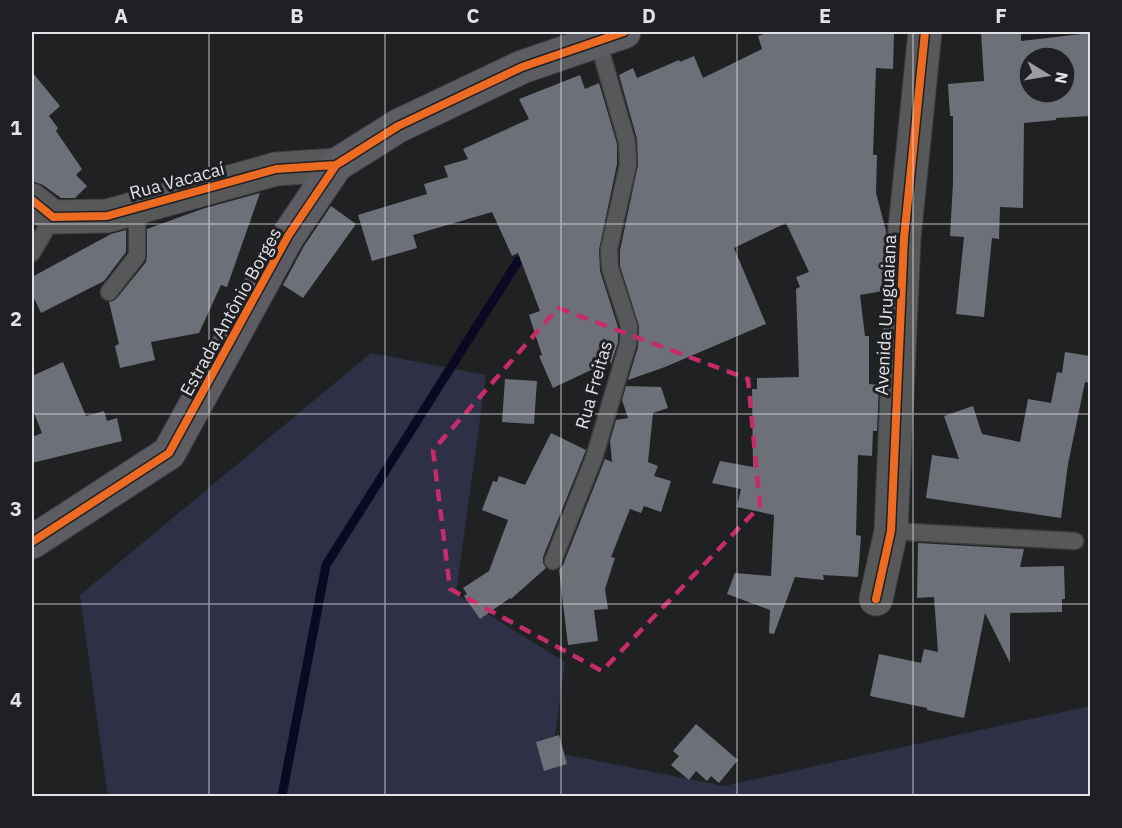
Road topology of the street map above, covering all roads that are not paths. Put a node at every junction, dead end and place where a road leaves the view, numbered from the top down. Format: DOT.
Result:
graph roads {
  1 [pos="925,32"];
  2 [pos="604,35"];
  3 [pos="336,165"];
  4 [pos="137,207"];
  5 [pos="42,209"];
  6 [pos="32,253"];
  7 [pos="109,292"];
  8 [pos="891,531"];
  9 [pos="1076,541"];
  10 [pos="32,543"];
  11 [pos="553,561"];
  12 [pos="876,599"];
  1 -- 8 [label="street, Avenida Uruguaiana"];
  2 -- 3 [label="street, Estrada Antônio Borges"];
  2 -- 11 [label="lane, Rua Freitas"];
  3 -- 4 [label="street, Rua Vacacaí"];
  3 -- 10 [label="street, Estrada Antônio Borges"];
  4 -- 5 [label="street, Rua Vacacaí"];
  4 -- 7 [label="lane"];
  5 -- 6 [label="lane"];
  8 -- 9 [label="lane"];
  8 -- 12 [label="street, Avenida Uruguaiana"];
}
